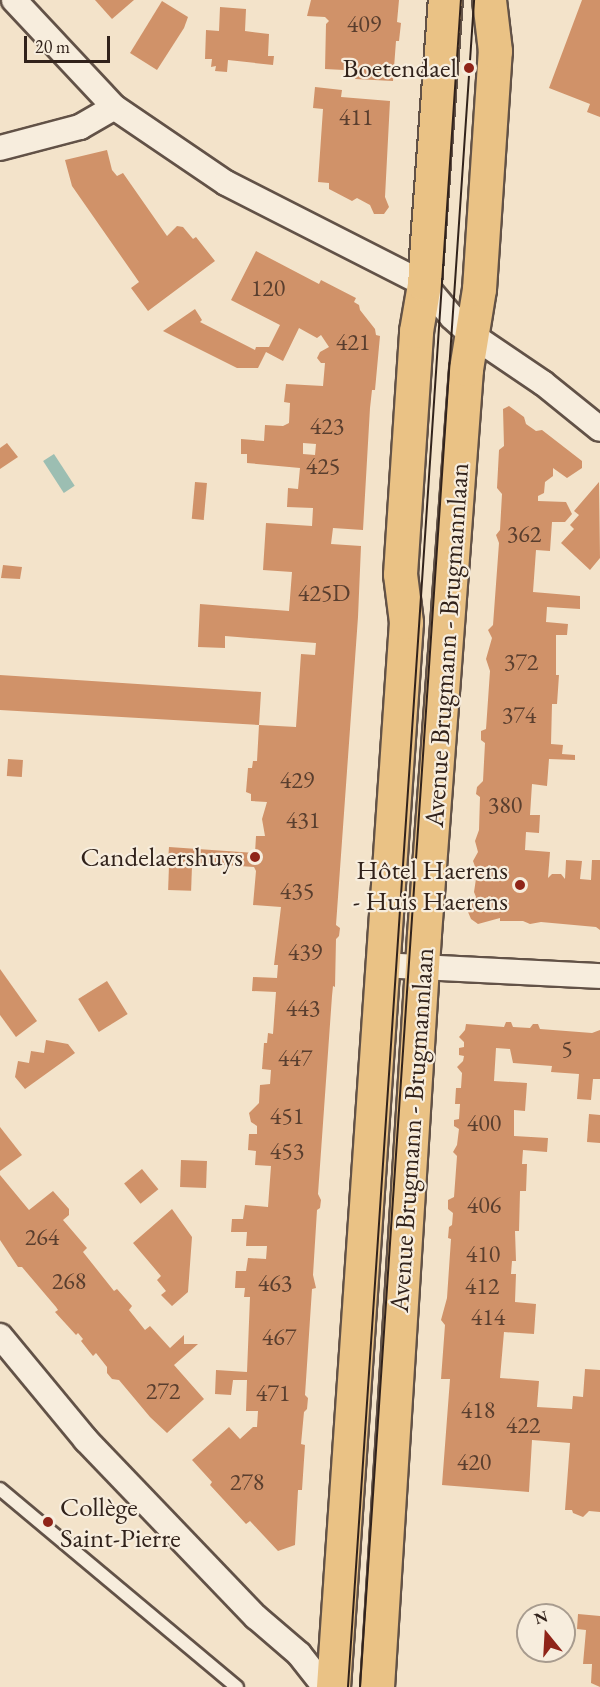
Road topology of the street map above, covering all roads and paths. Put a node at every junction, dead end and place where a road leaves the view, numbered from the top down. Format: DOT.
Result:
graph roads {
  1 [pos="14,0"];
  2 [pos="445,0"];
  3 [pos="489,0"];
  4 [pos="114,107"];
  5 [pos="0,148"];
  6 [pos="424,284"];
  7 [pos="472,335"];
  8 [pos="600,429"];
  9 [pos="382,965"];
  10 [pos="422,966"];
  11 [pos="600,976"];
  12 [pos="0,1336"];
  13 [pos="0,1490"];
  14 [pos="325,1686"];
  15 [pos="237,1687"];
  16 [pos="377,1687"];
  1 -- 4 [label="street"];
  2 -- 6 [label="main road, Avenue Brugmann - Brugmannlaan"];
  3 -- 7 [label="main road, Avenue Brugmann - Brugmannlaan"];
  4 -- 5 [label="street"];
  4 -- 6 [label="street"];
  6 -- 7 [label="street"];
  6 -- 9 [label="main road, Avenue Brugmann - Brugmannlaan"];
  7 -- 8 [label="street"];
  7 -- 10 [label="main road, Avenue Brugmann - Brugmannlaan"];
  9 -- 10 [label="street"];
  9 -- 14 [label="main road, Avenue Brugmann - Brugmannlaan"];
  10 -- 11 [label="street"];
  10 -- 16 [label="main road, Avenue Brugmann - Brugmannlaan"];
  12 -- 14 [label="street"];
  13 -- 15 [label="lane"];
}
